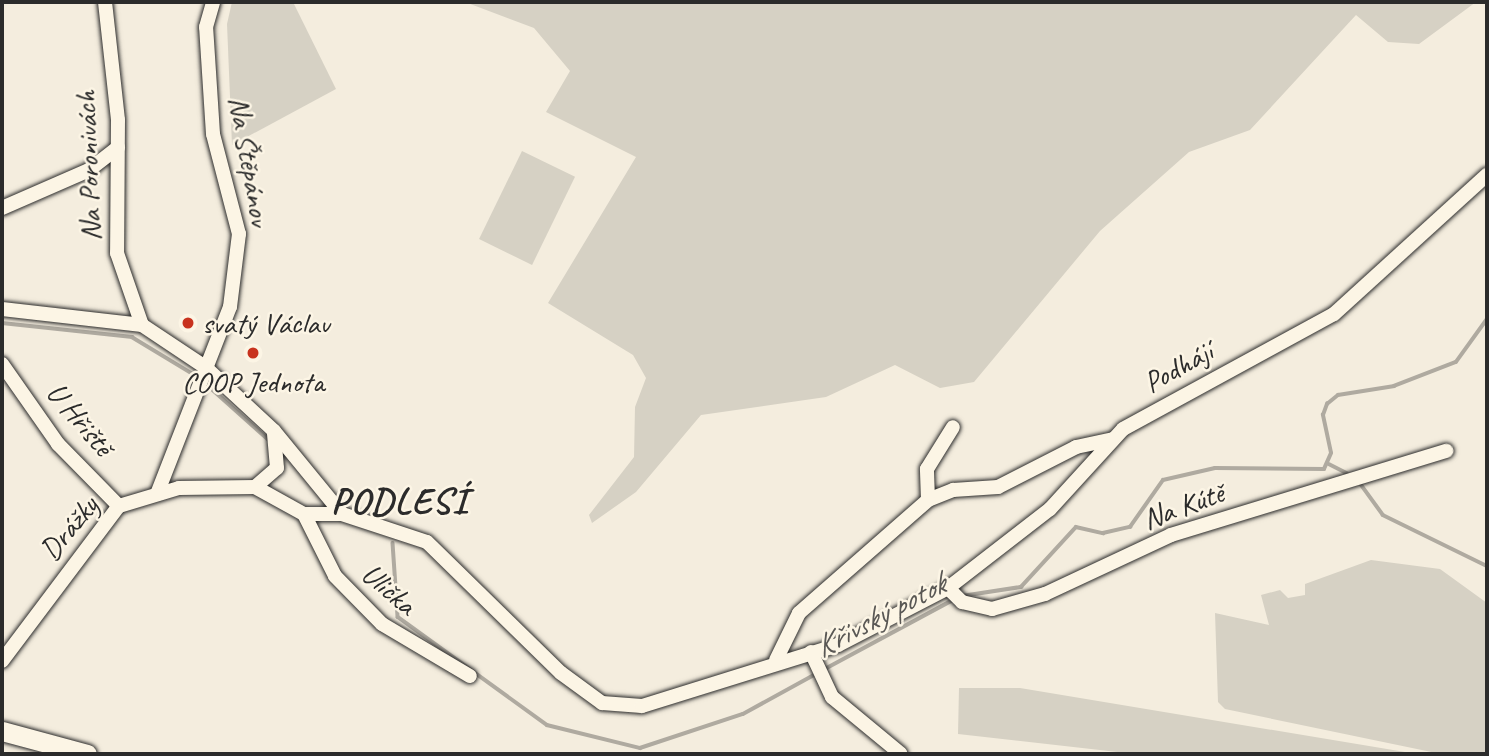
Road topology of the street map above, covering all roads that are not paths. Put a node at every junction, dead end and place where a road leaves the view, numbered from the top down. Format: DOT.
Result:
graph roads {
  1 [pos="104,2"];
  2 [pos="213,2"];
  3 [pos="118,147"];
  4 [pos="1487,175"];
  5 [pos="2,208"];
  6 [pos="2,309"];
  7 [pos="142,325"];
  8 [pos="2,365"];
  9 [pos="202,374"];
  10 [pos="953,427"];
  11 [pos="274,432"];
  12 [pos="1113,439"];
  13 [pos="1446,451"];
  14 [pos="256,486"];
  15 [pos="156,494"];
  16 [pos="928,500"];
  17 [pos="119,506"];
  18 [pos="304,514"];
  19 [pos="342,514"];
  20 [pos="954,594"];
  21 [pos="811,652"];
  22 [pos="776,660"];
  23 [pos="2,661"];
  24 [pos="470,676"];
  25 [pos="2,731"];
  26 [pos="87,754"];
  27 [pos="901,754"];
  1 -- 3 [label="street, Na Poronivách"];
  2 -- 9 [label="street, Na Štěpánov"];
  3 -- 5 [label="street"];
  3 -- 7 [label="street, Na Poronivách"];
  4 -- 12 [label="street, Podhájí"];
  6 -- 7 [label="street"];
  7 -- 9 [label="street"];
  8 -- 17 [label="street, U Hřiště"];
  9 -- 11 [label="street"];
  9 -- 15 [label="street, Na Štěpánov"];
  10 -- 16 [label="street"];
  11 -- 14 [label="street"];
  11 -- 19 [label="street"];
  12 -- 16 [label="street"];
  12 -- 20 [label="street, Podhájí"];
  13 -- 20 [label="street, Na Kútě"];
  14 -- 15 [label="street, Drážky"];
  14 -- 18 [label="street"];
  15 -- 17 [label="street, Drážky"];
  16 -- 22 [label="street"];
  17 -- 23 [label="street, Drážky"];
  18 -- 19 [label="street"];
  18 -- 24 [label="street, Ulička"];
  19 -- 22 [label="street, Podhájí"];
  20 -- 21 [label="street, Podhájí"];
  21 -- 22 [label="street, Podhájí"];
  21 -- 27 [label="street"];
  25 -- 26 [label="street"];
}
